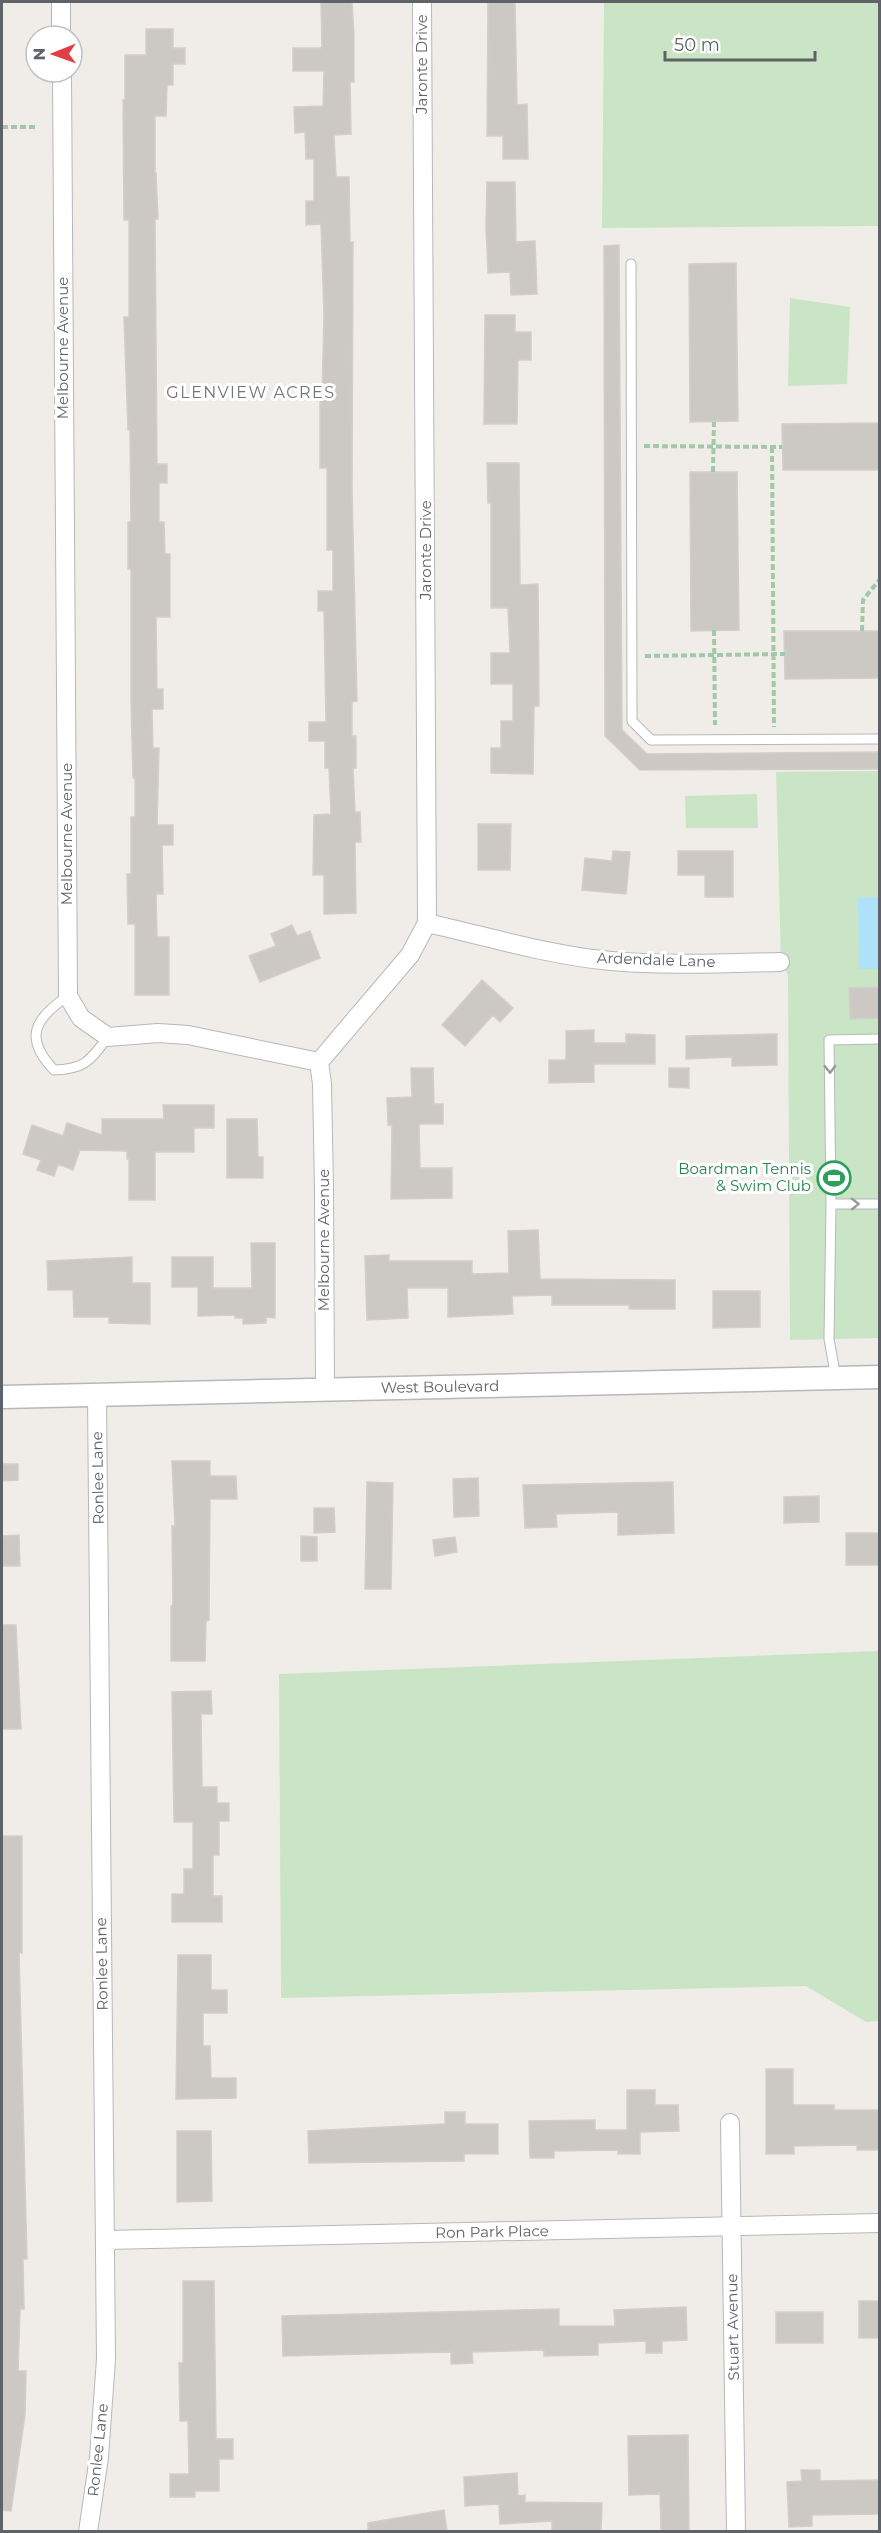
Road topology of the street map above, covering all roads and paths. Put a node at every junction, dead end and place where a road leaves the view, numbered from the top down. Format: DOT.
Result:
graph roads {
  1 [pos="61,2"];
  2 [pos="422,2"];
  3 [pos="61,24"];
  4 [pos="62,84"];
  5 [pos="2,127"];
  6 [pos="38,127"];
  7 [pos="631,264"];
  8 [pos="714,422"];
  9 [pos="631,446"];
  10 [pos="713,447"];
  11 [pos="772,447"];
  12 [pos="782,447"];
  13 [pos="713,472"];
  14 [pos="879,579"];
  15 [pos="714,630"];
  16 [pos="862,631"];
  17 [pos="773,654"];
  18 [pos="785,654"];
  19 [pos="716,655"];
  20 [pos="632,656"];
  21 [pos="879,739"];
  22 [pos="715,740"];
  23 [pos="774,740"];
  24 [pos="427,923"];
  25 [pos="780,962"];
  26 [pos="68,996"];
  27 [pos="108,1036"];
  28 [pos="879,1039"];
  29 [pos="319,1062"];
  30 [pos="879,1203"];
  31 [pos="831,1204"];
  32 [pos="879,1377"];
  33 [pos="836,1378"];
  34 [pos="325,1390"];
  35 [pos="97,1395"];
  36 [pos="2,1397"];
  37 [pos="730,2123"];
  38 [pos="879,2223"];
  39 [pos="732,2227"];
  40 [pos="105,2240"];
  41 [pos="88,2532"];
  42 [pos="736,2532"];
  1 -- 3 [label="street"];
  2 -- 24 [label="street, Jaronte Drive"];
  4 -- 26 [label="street, Melbourne Avenue"];
  5 -- 6 [label="path"];
  7 -- 9 [label="lane"];
  8 -- 10 [label="path"];
  9 -- 10 [label="path"];
  9 -- 20 [label="lane"];
  10 -- 11 [label="path"];
  10 -- 13 [label="path"];
  11 -- 12 [label="path"];
  11 -- 17 [label="path"];
  14 -- 16 [label="path"];
  15 -- 19 [label="path"];
  17 -- 18 [label="path"];
  17 -- 19 [label="path"];
  17 -- 23 [label="path"];
  19 -- 20 [label="path"];
  19 -- 22 [label="path"];
  20 -- 22 [label="lane"];
  21 -- 23 [label="lane"];
  22 -- 23 [label="lane"];
  24 -- 25 [label="street, Ardendale Lane"];
  24 -- 29 [label="street, Jaronte Drive"];
  26 -- 27 [label="street"];
  26 -- 27 [label="lane"];
  27 -- 29 [label="street"];
  28 -- 31 [label="lane, one-way"];
  29 -- 34 [label="street, Melbourne Avenue"];
  31 -- 30 [label="lane, one-way"];
  31 -- 33 [label="lane"];
  32 -- 33 [label="street, West Boulevard"];
  33 -- 34 [label="street, West Boulevard"];
  34 -- 35 [label="street, West Boulevard"];
  35 -- 36 [label="street, West Boulevard"];
  35 -- 40 [label="street, Ronlee Lane"];
  37 -- 39 [label="street, Stuart Avenue"];
  38 -- 39 [label="street, Ron Park Place"];
  39 -- 40 [label="street, Ron Park Place"];
  39 -- 42 [label="street, Stuart Avenue"];
  40 -- 41 [label="street, Ronlee Lane"];
}
